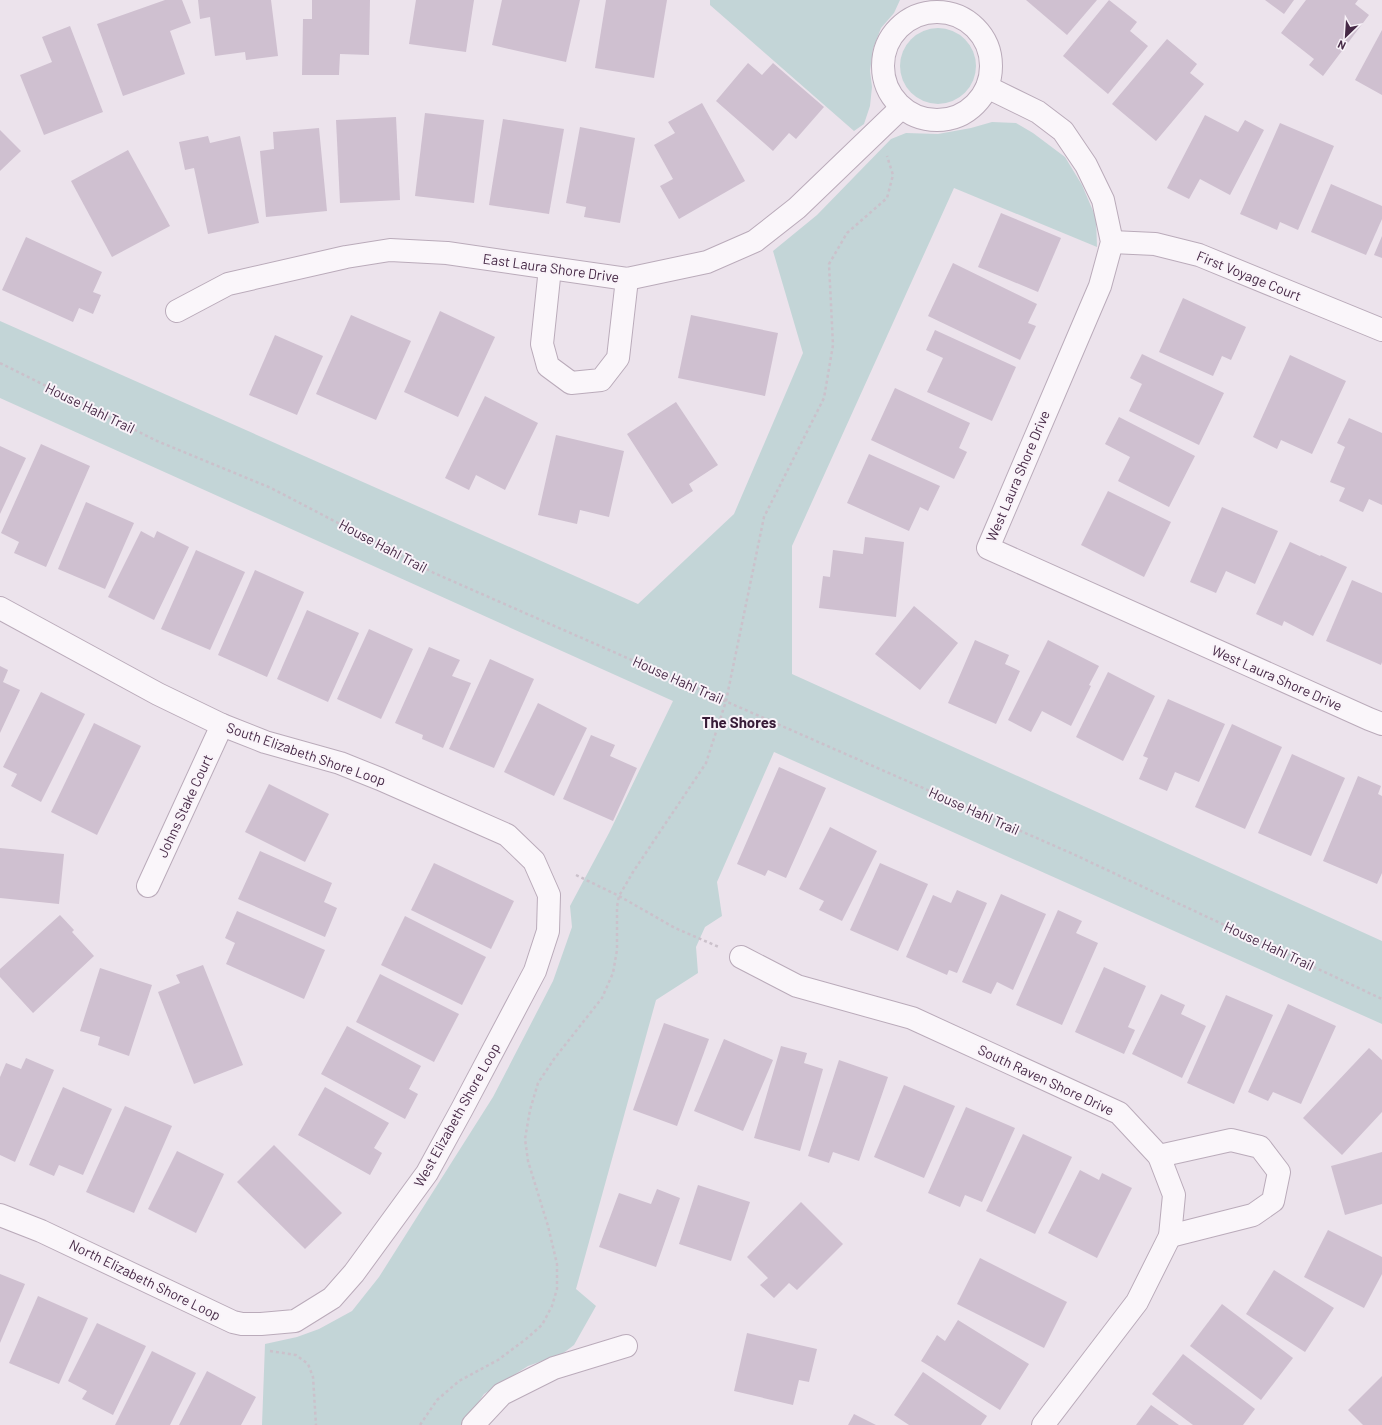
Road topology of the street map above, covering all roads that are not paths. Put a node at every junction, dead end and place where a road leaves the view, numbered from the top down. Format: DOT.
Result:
graph roads {
  1 [pos="922,6"];
  2 [pos="988,87"];
  3 [pos="901,108"];
  4 [pos="1112,242"];
  5 [pos="550,268"];
  6 [pos="627,279"];
  7 [pos="177,311"];
  8 [pos="1382,330"];
  9 [pos="0,608"];
  10 [pos="1382,724"];
  11 [pos="222,725"];
  12 [pos="148,886"];
  13 [pos="549,894"];
  14 [pos="741,957"];
  15 [pos="1159,1156"];
  16 [pos="0,1215"];
  17 [pos="1170,1236"];
  18 [pos="295,1321"];
  19 [pos="626,1346"];
  20 [pos="473,1425"];
  21 [pos="1043,1425"];
  1 -- 2 [label="street"];
  1 -- 3 [label="street"];
  2 -- 3 [label="street"];
  2 -- 4 [label="street, West Laura Shore Drive"];
  3 -- 6 [label="street, East Laura Shore Drive"];
  4 -- 8 [label="street, First Voyage Court"];
  4 -- 10 [label="street, West Laura Shore Drive"];
  5 -- 6 [label="street, East Laura Shore Drive"];
  5 -- 6 [label="street"];
  5 -- 7 [label="street, East Laura Shore Drive"];
  9 -- 11 [label="street, South Elizabeth Shore Loop"];
  11 -- 12 [label="street, Johns Stake Court"];
  11 -- 13 [label="street, South Elizabeth Shore Loop"];
  13 -- 18 [label="street, West Elizabeth Shore Loop"];
  14 -- 15 [label="street, South Raven Shore Drive"];
  15 -- 17 [label="street, South Raven Shore Drive"];
  15 -- 17 [label="street"];
  16 -- 18 [label="street, North Elizabeth Shore Loop"];
  17 -- 21 [label="street, South Raven Shore Drive"];
  19 -- 20 [label="street"];
}
